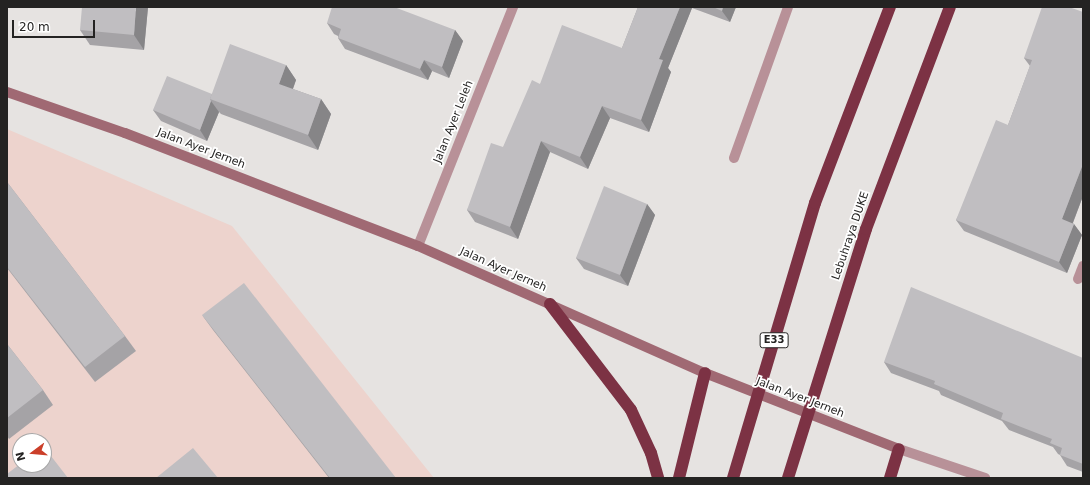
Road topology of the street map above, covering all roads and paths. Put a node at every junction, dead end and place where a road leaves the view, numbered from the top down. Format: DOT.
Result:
graph roads {
  1 [pos="513,7"];
  2 [pos="788,7"];
  3 [pos="890,7"];
  4 [pos="950,7"];
  5 [pos="7,92"];
  6 [pos="734,158"];
  7 [pos="418,246"];
  8 [pos="1083,266"];
  9 [pos="1078,279"];
  10 [pos="550,304"];
  11 [pos="705,373"];
  12 [pos="899,449"];
  13 [pos="658,478"];
  14 [pos="679,478"];
  15 [pos="733,478"];
  16 [pos="788,478"];
  17 [pos="890,478"];
  18 [pos="986,478"];
  1 -- 7 [label="street, Jalan Ayer Leleh"];
  2 -- 6 [label="street"];
  3 -- 15 [label="highway, E33"];
  4 -- 16 [label="highway, Lebuhraya DUKE"];
  5 -- 7 [label="main road, Jalan Ayer Jerneh"];
  7 -- 10 [label="main road, Jalan Ayer Jerneh"];
  8 -- 9 [label="street"];
  10 -- 11 [label="main road, Jalan Ayer Jerneh"];
  10 -- 13 [label="highway"];
  11 -- 12 [label="main road, Jalan Ayer Jerneh"];
  11 -- 14 [label="highway"];
  12 -- 17 [label="highway"];
  12 -- 18 [label="street, Jalan Ayer Jerneh"];
}
